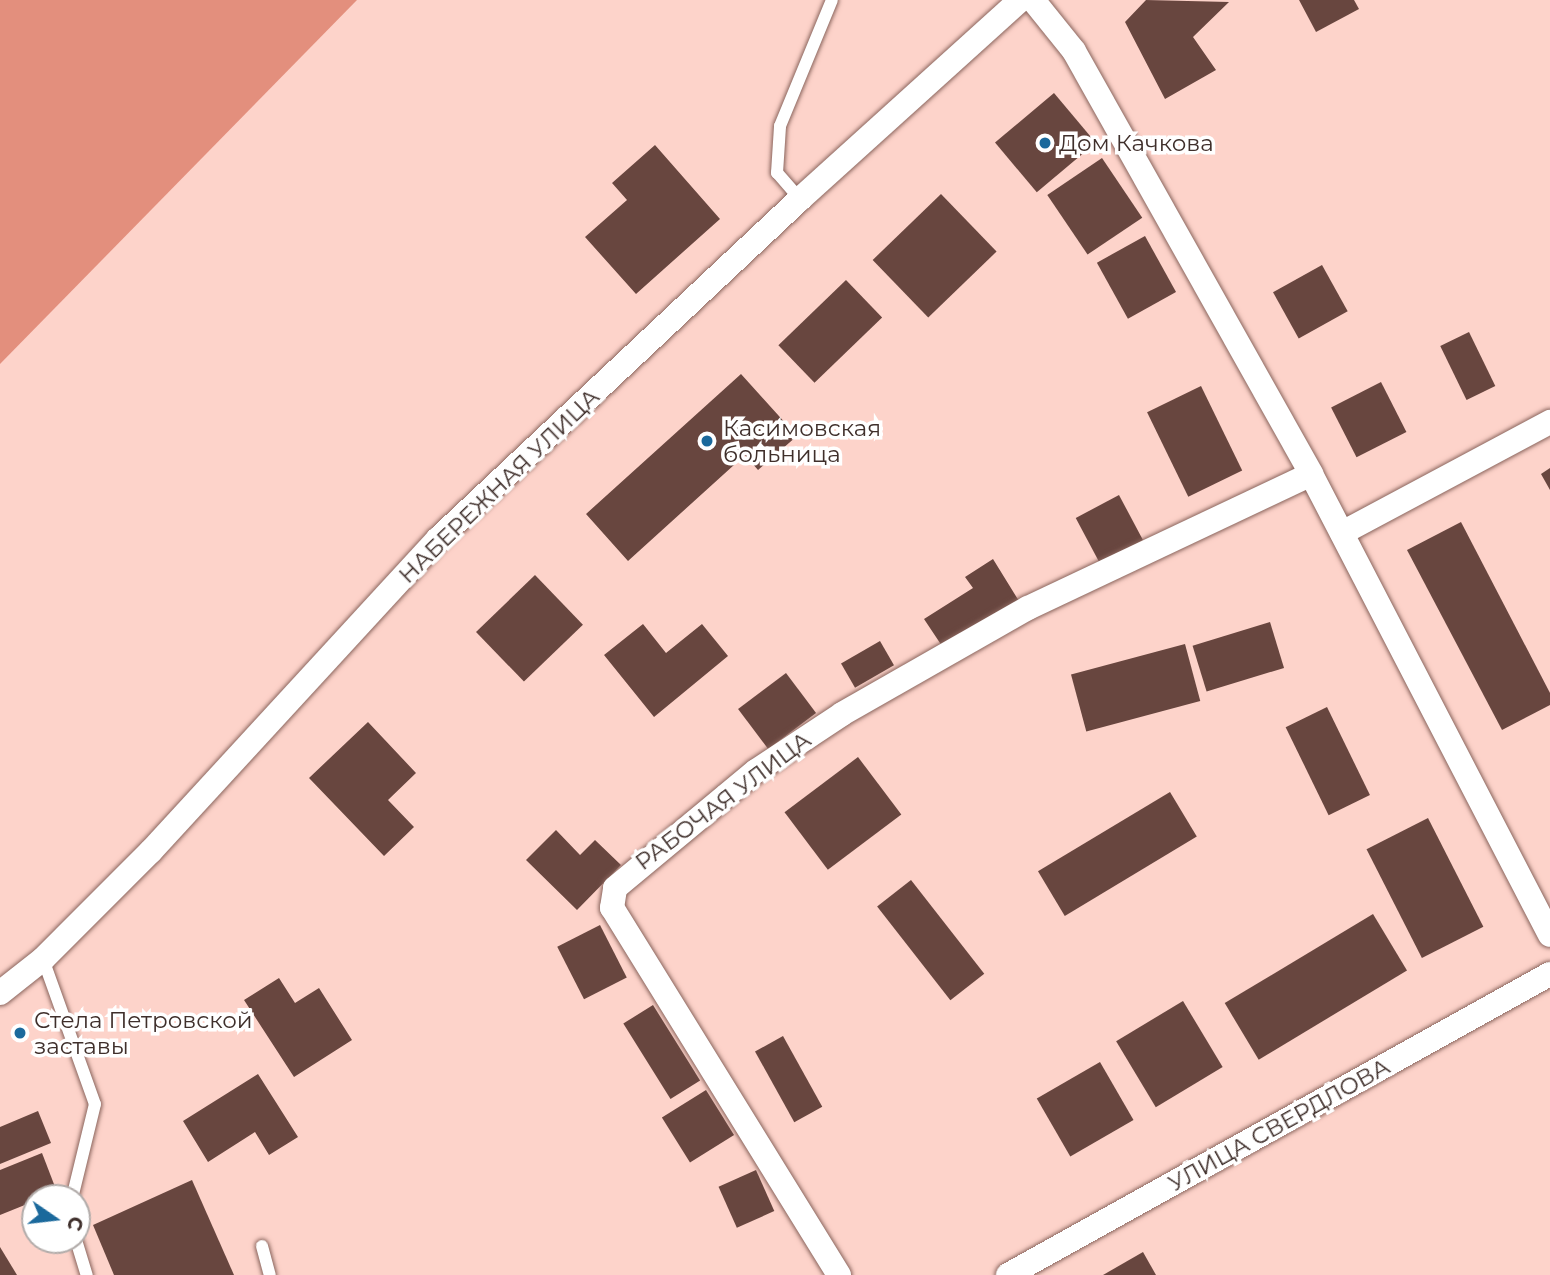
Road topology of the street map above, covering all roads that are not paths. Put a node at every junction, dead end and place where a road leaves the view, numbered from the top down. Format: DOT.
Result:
graph roads {
  1 [pos="832,0"];
  2 [pos="1020,0"];
  3 [pos="1033,0"];
  4 [pos="800,199"];
  5 [pos="1550,422"];
  6 [pos="1311,474"];
  7 [pos="1342,533"];
  8 [pos="1550,935"];
  9 [pos="43,959"];
  10 [pos="1550,974"];
  11 [pos="0,993"];
  12 [pos="75,1184"];
  13 [pos="262,1247"];
  14 [pos="80,1254"];
  15 [pos="87,1275"];
  16 [pos="270,1275"];
  17 [pos="839,1275"];
  18 [pos="1008,1275"];
  1 -- 4 [label="lane"];
  2 -- 4 [label="street, НАБЕРЕЖНАЯ УЛИЦА"];
  3 -- 6 [label="street"];
  4 -- 9 [label="street, НАБЕРЕЖНАЯ УЛИЦА"];
  5 -- 7 [label="street"];
  6 -- 7 [label="street"];
  6 -- 17 [label="street, РАБОЧАЯ УЛИЦА"];
  7 -- 8 [label="street"];
  9 -- 11 [label="street, НАБЕРЕЖНАЯ УЛИЦА"];
  9 -- 12 [label="lane"];
  10 -- 18 [label="street, УЛИЦА СВЕРДЛОВА"];
  13 -- 16 [label="lane"];
  14 -- 15 [label="lane"];
}
